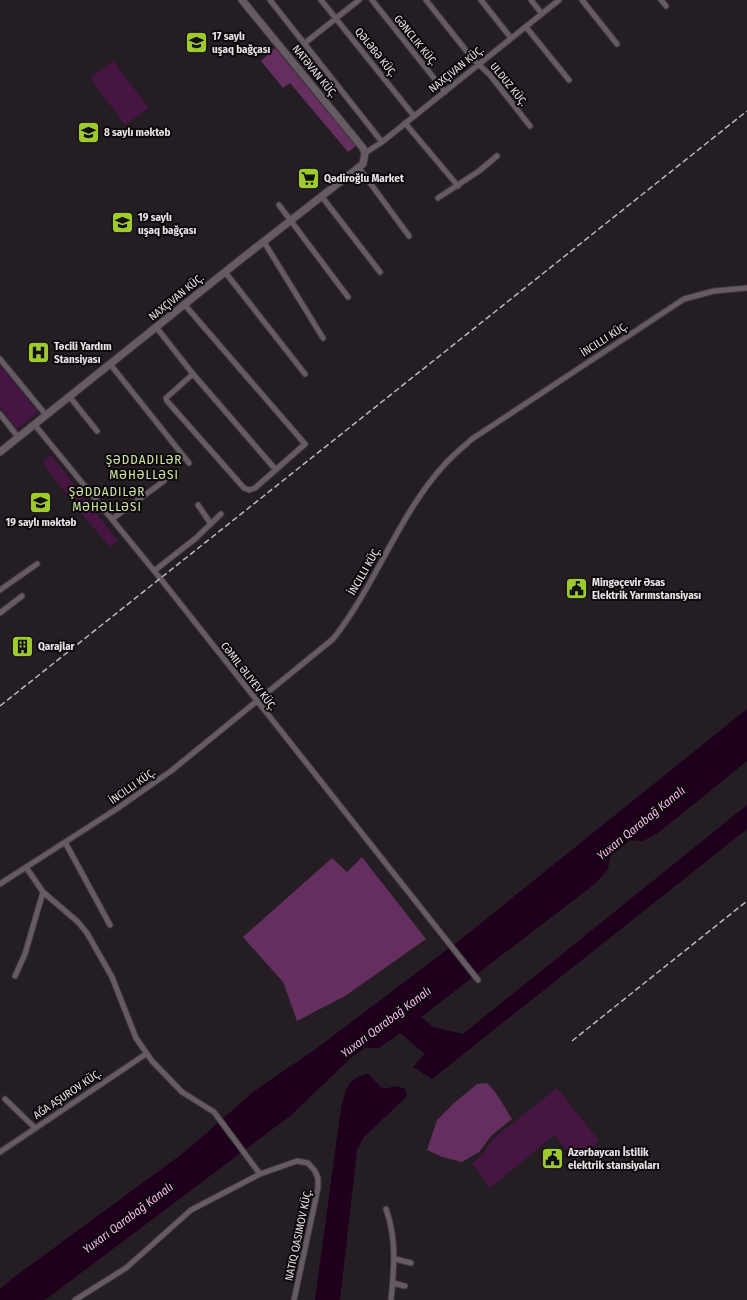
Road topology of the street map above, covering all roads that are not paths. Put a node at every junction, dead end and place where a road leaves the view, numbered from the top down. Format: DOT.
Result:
graph roads {
  1 [pos="242,0"];
  2 [pos="270,0"];
  3 [pos="322,0"];
  4 [pos="359,0"];
  5 [pos="372,0"];
  6 [pos="426,0"];
  7 [pos="481,0"];
  8 [pos="531,0"];
  9 [pos="559,0"];
  10 [pos="582,0"];
  11 [pos="661,0"];
  12 [pos="666,6"];
  13 [pos="542,14"];
  14 [pos="336,18"];
  15 [pos="526,27"];
  16 [pos="511,38"];
  17 [pos="305,43"];
  18 [pos="617,44"];
  19 [pos="479,64"];
  20 [pos="569,80"];
  21 [pos="445,92"];
  22 [pos="414,116"];
  23 [pos="405,123"];
  24 [pos="530,126"];
  25 [pos="382,142"];
  26 [pos="365,156"];
  27 [pos="497,156"];
  28 [pos="359,168"];
  29 [pos="458,186"];
  30 [pos="322,197"];
  31 [pos="438,198"];
  32 [pos="280,205"];
  33 [pos="291,220"];
  34 [pos="409,236"];
  35 [pos="264,242"];
  36 [pos="225,272"];
  37 [pos="380,272"];
  38 [pos="747,288"];
  39 [pos="348,297"];
  40 [pos="184,304"];
  41 [pos="156,327"];
  42 [pos="323,338"];
  43 [pos="0,359"];
  44 [pos="110,364"];
  45 [pos="192,374"];
  46 [pos="305,374"];
  47 [pos="69,396"];
  48 [pos="0,414"];
  49 [pos="46,415"];
  50 [pos="34,424"];
  51 [pos="97,431"];
  52 [pos="18,437"];
  53 [pos="0,452"];
  54 [pos="189,463"];
  55 [pos="276,470"];
  56 [pos="164,481"];
  57 [pos="198,505"];
  58 [pos="221,514"];
  59 [pos="112,519"];
  60 [pos="211,524"];
  61 [pos="37,564"];
  62 [pos="154,571"];
  63 [pos="0,590"];
  64 [pos="22,596"];
  65 [pos="0,613"];
  66 [pos="256,701"];
  67 [pos="65,842"];
  68 [pos="26,867"];
  69 [pos="0,884"];
  70 [pos="43,892"];
  71 [pos="110,926"];
  72 [pos="15,976"];
  73 [pos="478,980"];
  74 [pos="146,1054"];
  75 [pos="5,1099"];
  76 [pos="35,1128"];
  77 [pos="0,1152"];
  78 [pos="260,1174"];
  79 [pos="386,1209"];
  80 [pos="395,1259"];
  81 [pos="410,1263"];
  82 [pos="393,1283"];
  83 [pos="405,1286"];
  84 [pos="75,1300"];
  85 [pos="294,1300"];
  86 [pos="391,1300"];
  1 -- 26 [label="street, NATƏVAN KÜÇ."];
  2 -- 17 [label="street"];
  3 -- 14 [label="street, QƏLƏBƏ KÜÇ."];
  4 -- 14 [label="street"];
  5 -- 21 [label="street, GƏNCLIK KÜÇ."];
  6 -- 19 [label="street, ULDUZ KÜÇ."];
  7 -- 16 [label="street"];
  8 -- 13 [label="street"];
  9 -- 13 [label="street"];
  10 -- 18 [label="street"];
  11 -- 12 [label="street"];
  13 -- 15 [label="street"];
  14 -- 17 [label="street"];
  14 -- 22 [label="street, QƏLƏBƏ KÜÇ."];
  15 -- 16 [label="street"];
  15 -- 20 [label="street"];
  16 -- 19 [label="street"];
  17 -- 25 [label="street"];
  19 -- 21 [label="street"];
  19 -- 24 [label="street, ULDUZ KÜÇ."];
  21 -- 22 [label="street"];
  22 -- 23 [label="street"];
  23 -- 25 [label="street"];
  23 -- 29 [label="street"];
  25 -- 26 [label="street"];
  26 -- 28 [label="street"];
  27 -- 29 [label="street"];
  28 -- 30 [label="street"];
  28 -- 34 [label="street"];
  29 -- 31 [label="street"];
  30 -- 33 [label="street"];
  30 -- 37 [label="street"];
  32 -- 33 [label="street"];
  33 -- 35 [label="street"];
  33 -- 39 [label="street"];
  35 -- 36 [label="street"];
  35 -- 42 [label="street"];
  36 -- 40 [label="street"];
  36 -- 46 [label="street"];
  38 -- 66 [label="street, İNCILLI KÜÇ."];
  40 -- 41 [label="street"];
  40 -- 55 [label="street"];
  41 -- 44 [label="street"];
  41 -- 45 [label="street"];
  43 -- 49 [label="street"];
  44 -- 47 [label="street"];
  44 -- 54 [label="street"];
  45 -- 55 [label="street"];
  45 -- 55 [label="street"];
  47 -- 49 [label="street"];
  47 -- 51 [label="street"];
  48 -- 52 [label="street"];
  49 -- 50 [label="street"];
  50 -- 52 [label="street"];
  50 -- 59 [label="street, CƏMIL ƏLIYEV KÜÇ."];
  52 -- 53 [label="street"];
  56 -- 59 [label="street"];
  57 -- 60 [label="street"];
  58 -- 60 [label="street"];
  59 -- 62 [label="street, CƏMIL ƏLIYEV KÜÇ."];
  60 -- 62 [label="street"];
  61 -- 63 [label="street"];
  62 -- 66 [label="street, CƏMIL ƏLIYEV KÜÇ."];
  64 -- 65 [label="street"];
  66 -- 67 [label="street, İNCILLI KÜÇ."];
  66 -- 73 [label="street, CƏMIL ƏLIYEV KÜÇ."];
  67 -- 68 [label="street, İNCILLI KÜÇ."];
  67 -- 71 [label="street"];
  68 -- 69 [label="street, İNCILLI KÜÇ."];
  68 -- 70 [label="street"];
  70 -- 72 [label="street"];
  70 -- 74 [label="street"];
  74 -- 76 [label="street, AĞA AŞUROV KÜÇ."];
  74 -- 78 [label="street"];
  75 -- 76 [label="street"];
  76 -- 77 [label="street, AĞA AŞUROV KÜÇ."];
  78 -- 84 [label="street"];
  78 -- 85 [label="street"];
  79 -- 80 [label="street"];
  80 -- 81 [label="street"];
  80 -- 82 [label="street"];
  82 -- 83 [label="street"];
  82 -- 86 [label="street"];
}
